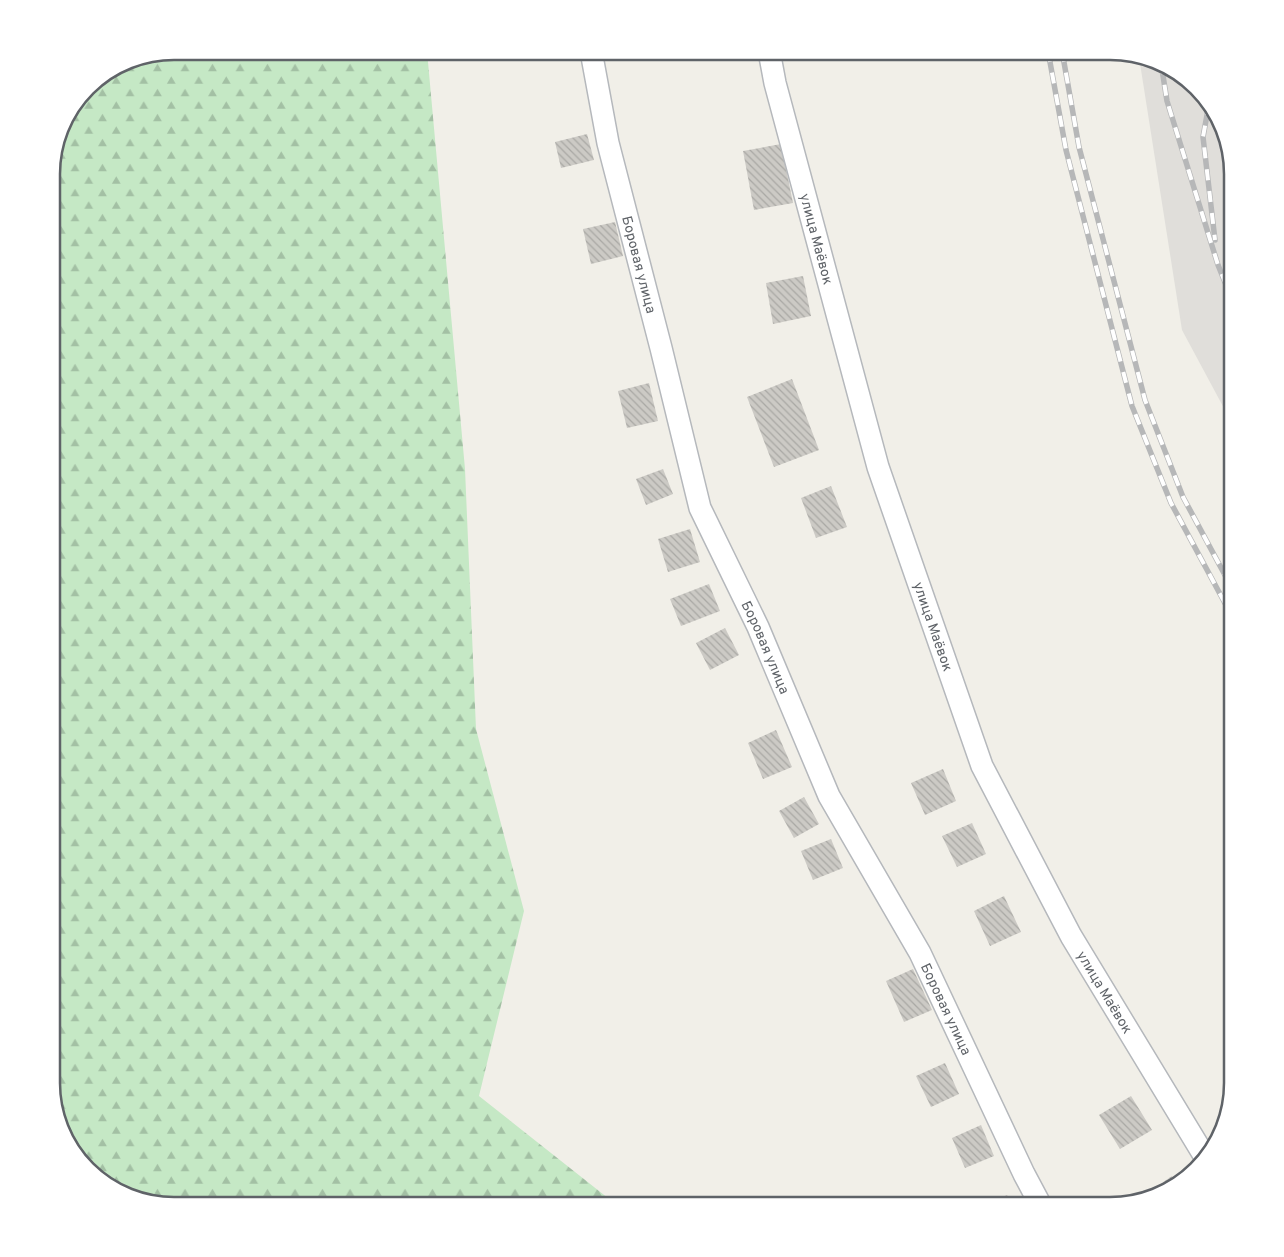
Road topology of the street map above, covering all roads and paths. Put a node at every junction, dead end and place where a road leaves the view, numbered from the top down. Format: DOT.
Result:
graph roads {
  1 [pos="593,60"];
  2 [pos="771,60"];
  3 [pos="1201,1153"];
  4 [pos="1036,1197"];
  1 -- 4 [label="street, Боровая улица"];
  2 -- 3 [label="street, улица Маёвок"];
}
